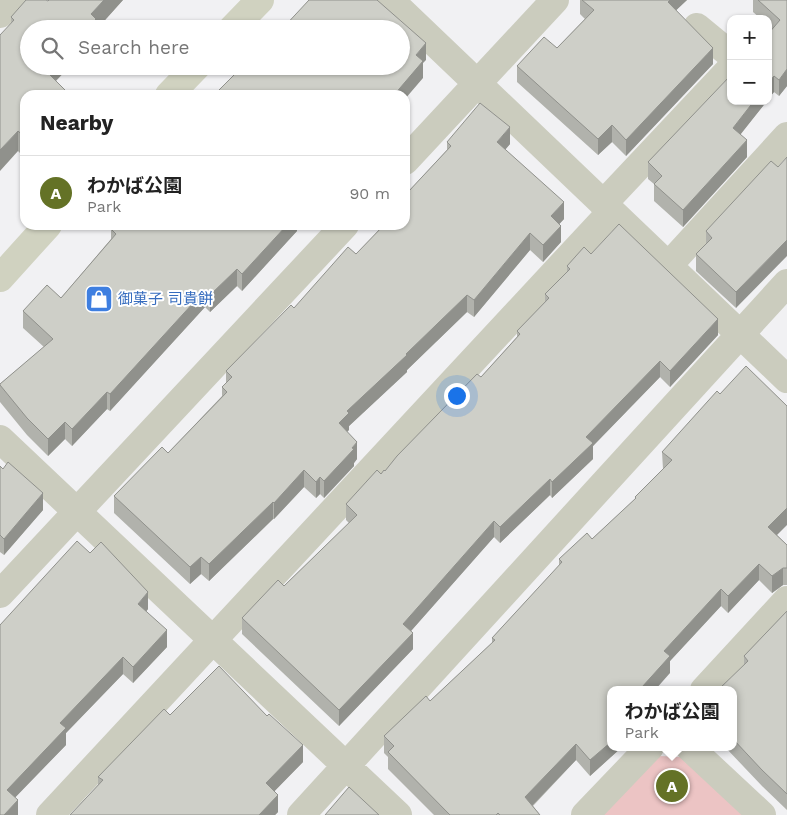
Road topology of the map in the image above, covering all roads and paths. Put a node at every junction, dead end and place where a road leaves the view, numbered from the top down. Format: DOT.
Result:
graph roads {
  1 [pos="14,0"];
  2 [pos="260,0"];
  3 [pos="390,0"];
  4 [pos="555,0"];
  5 [pos="0,14"];
  6 [pos="241,20"];
  7 [pos="697,26"];
  8 [pos="727,52"];
  9 [pos="727,73"];
  10 [pos="188,75"];
  11 [pos="477,84"];
  12 [pos="174,90"];
  13 [pos="787,136"];
  14 [pos="410,155"];
  15 [pos="607,208"];
  16 [pos="43,230"];
  17 [pos="340,230"];
  18 [pos="668,266"];
  19 [pos="0,278"];
  20 [pos="787,283"];
  21 [pos="740,334"];
  22 [pos="787,379"];
  23 [pos="0,439"];
  24 [pos="77,512"];
  25 [pos="0,594"];
  26 [pos="787,600"];
  27 [pos="213,640"];
  28 [pos="708,686"];
  29 [pos="646,751"];
  30 [pos="693,751"];
  31 [pos="346,766"];
  32 [pos="50,815"];
  33 [pos="301,815"];
  34 [pos="398,815"];
  35 [pos="585,815"];
  36 [pos="762,815"];
  1 -- 5 [label="street"];
  2 -- 6 [label="street"];
  3 -- 11 [label="street"];
  4 -- 11 [label="street"];
  7 -- 8 [label="street"];
  9 -- 15 [label="street"];
  10 -- 12 [label="street"];
  11 -- 14 [label="street"];
  11 -- 15 [label="street"];
  13 -- 18 [label="street"];
  15 -- 18 [label="street"];
  15 -- 27 [label="street"];
  16 -- 19 [label="street"];
  17 -- 24 [label="street"];
  18 -- 21 [label="street"];
  20 -- 21 [label="street"];
  21 -- 22 [label="street"];
  21 -- 31 [label="street"];
  23 -- 24 [label="street"];
  24 -- 25 [label="street"];
  24 -- 27 [label="street"];
  26 -- 28 [label="street"];
  27 -- 31 [label="street"];
  27 -- 32 [label="street"];
  29 -- 35 [label="street"];
  30 -- 36 [label="street"];
  31 -- 33 [label="street"];
  31 -- 34 [label="street"];
}
